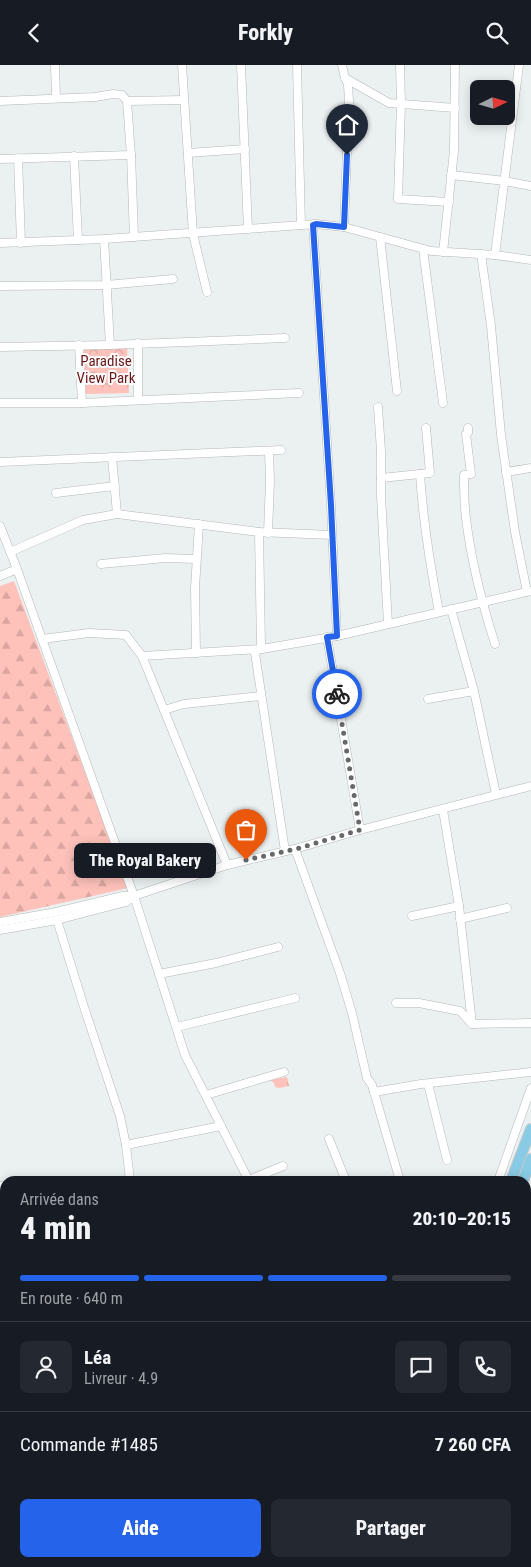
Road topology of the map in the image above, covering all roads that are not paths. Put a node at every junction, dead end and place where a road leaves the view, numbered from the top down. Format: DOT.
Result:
graph roads {
  1 [pos="55,65"];
  2 [pos="182,65"];
  3 [pos="241,65"];
  4 [pos="297,65"];
  5 [pos="342,65"];
  6 [pos="400,65"];
  7 [pos="455,65"];
  8 [pos="519,65"];
  9 [pos="345,78"];
  10 [pos="56,98"];
  11 [pos="184,100"];
  12 [pos="0,101"];
  13 [pos="127,101"];
  14 [pos="401,104"];
  15 [pos="455,108"];
  16 [pos="245,149"];
  17 [pos="188,153"];
  18 [pos="131,155"];
  19 [pos="74,156"];
  20 [pos="18,158"];
  21 [pos="0,159"];
  22 [pos="451,175"];
  23 [pos="505,181"];
  24 [pos="531,186"];
  25 [pos="448,202"];
  26 [pos="301,225"];
  27 [pos="313,225"];
  28 [pos="344,227"];
  29 [pos="248,229"];
  30 [pos="193,234"];
  31 [pos="134,237"];
  32 [pos="380,237"];
  33 [pos="104,239"];
  34 [pos="78,240"];
  35 [pos="0,243"];
  36 [pos="21,243"];
  37 [pos="423,249"];
  38 [pos="443,252"];
  39 [pos="481,254"];
  40 [pos="495,255"];
  41 [pos="531,260"];
  42 [pos="173,279"];
  43 [pos="106,285"];
  44 [pos="0,286"];
  45 [pos="207,292"];
  46 [pos="284,339"];
  47 [pos="138,343"];
  48 [pos="80,345"];
  49 [pos="110,345"];
  50 [pos="0,347"];
  51 [pos="397,391"];
  52 [pos="299,393"];
  53 [pos="138,400"];
  54 [pos="0,403"];
  55 [pos="82,403"];
  56 [pos="443,403"];
  57 [pos="378,407"];
  58 [pos="426,428"];
  59 [pos="468,428"];
  60 [pos="281,450"];
  61 [pos="269,451"];
  62 [pos="112,457"];
  63 [pos="0,462"];
  64 [pos="531,468"];
  65 [pos="506,472"];
  66 [pos="420,474"];
  67 [pos="381,477"];
  68 [pos="115,486"];
  69 [pos="56,493"];
  70 [pos="117,513"];
  71 [pos="199,525"];
  72 [pos="0,526"];
  73 [pos="258,532"];
  74 [pos="268,533"];
  75 [pos="332,535"];
  76 [pos="10,552"];
  77 [pos="196,559"];
  78 [pos="101,564"];
  79 [pos="17,569"];
  80 [pos="0,575"];
  81 [pos="529,592"];
  82 [pos="483,602"];
  83 [pos="451,609"];
  84 [pos="439,612"];
  85 [pos="388,624"];
  86 [pos="337,636"];
  87 [pos="327,637"];
  88 [pos="42,639"];
  89 [pos="495,644"];
  90 [pos="258,649"];
  91 [pos="196,653"];
  92 [pos="142,656"];
  93 [pos="474,691"];
  94 [pos="261,696"];
  95 [pos="428,699"];
  96 [pos="164,710"];
  97 [pos="531,786"];
  98 [pos="496,794"];
  99 [pos="443,810"];
  100 [pos="360,830"];
  101 [pos="296,849"];
  102 [pos="285,851"];
  103 [pos="227,865"];
  104 [pos="134,896"];
  105 [pos="458,906"];
  106 [pos="507,908"];
  107 [pos="412,916"];
  108 [pos="460,919"];
  109 [pos="57,920"];
  110 [pos="0,922"];
  111 [pos="0,931"];
  112 [pos="278,947"];
  113 [pos="159,974"];
  114 [pos="294,998"];
  115 [pos="396,1003"];
  116 [pos="531,1023"];
  117 [pos="472,1024"];
  118 [pos="176,1027"];
  119 [pos="284,1072"];
  120 [pos="531,1072"];
  121 [pos="428,1084"];
  122 [pos="531,1088"];
  123 [pos="374,1092"];
  124 [pos="206,1095"];
  125 [pos="222,1126"];
  126 [pos="531,1129"];
  127 [pos="329,1139"];
  128 [pos="126,1145"];
  129 [pos="531,1159"];
  130 [pos="447,1160"];
  131 [pos="283,1166"];
  132 [pos="129,1176"];
  133 [pos="247,1176"];
  134 [pos="259,1176"];
  135 [pos="344,1176"];
  136 [pos="399,1176"];
  137 [pos="500,1176"];
  138 [pos="513,1176"];
  139 [pos="524,1176"];
  1 -- 10 [label="street"];
  2 -- 11 [label="street"];
  3 -- 16 [label="street"];
  4 -- 26 [label="street"];
  5 -- 9 [label="street"];
  6 -- 14 [label="street"];
  7 -- 15 [label="street"];
  8 -- 23 [label="street"];
  9 -- 14 [label="street"];
  9 -- 28 [label="street"];
  10 -- 12 [label="street"];
  10 -- 13 [label="street"];
  11 -- 13 [label="street"];
  11 -- 17 [label="street"];
  13 -- 18 [label="street"];
  14 -- 15 [label="street"];
  14 -- 25 [label="street"];
  15 -- 22 [label="street"];
  16 -- 17 [label="street"];
  16 -- 29 [label="street"];
  17 -- 30 [label="street"];
  18 -- 19 [label="street"];
  18 -- 31 [label="street"];
  19 -- 20 [label="street"];
  19 -- 34 [label="street"];
  20 -- 21 [label="street"];
  20 -- 36 [label="street"];
  22 -- 23 [label="street"];
  22 -- 25 [label="street"];
  23 -- 24 [label="street"];
  23 -- 40 [label="street"];
  25 -- 38 [label="street"];
  26 -- 27 [label="street"];
  26 -- 29 [label="street"];
  27 -- 28 [label="street"];
  27 -- 75 [label="street"];
  28 -- 32 [label="street"];
  29 -- 30 [label="street"];
  30 -- 31 [label="street"];
  30 -- 45 [label="street"];
  31 -- 33 [label="street"];
  32 -- 37 [label="street"];
  32 -- 51 [label="street"];
  33 -- 34 [label="street"];
  33 -- 43 [label="street"];
  34 -- 36 [label="street"];
  35 -- 36 [label="street"];
  37 -- 38 [label="street"];
  37 -- 56 [label="street"];
  38 -- 39 [label="street"];
  39 -- 40 [label="street"];
  39 -- 65 [label="street"];
  40 -- 41 [label="street"];
  42 -- 43 [label="street"];
  43 -- 44 [label="street"];
  43 -- 49 [label="street"];
  46 -- 47 [label="street"];
  47 -- 49 [label="street"];
  47 -- 53 [label="street"];
  48 -- 49 [label="street"];
  48 -- 50 [label="street"];
  48 -- 55 [label="street"];
  52 -- 53 [label="street"];
  53 -- 55 [label="street"];
  54 -- 55 [label="street"];
  57 -- 67 [label="street"];
  58 -- 66 [label="street"];
  59 -- 82 [label="street"];
  60 -- 61 [label="street"];
  61 -- 62 [label="street"];
  61 -- 74 [label="street"];
  62 -- 63 [label="street"];
  62 -- 68 [label="street"];
  64 -- 65 [label="street"];
  65 -- 81 [label="street"];
  66 -- 67 [label="street"];
  66 -- 84 [label="street"];
  67 -- 85 [label="street"];
  68 -- 69 [label="street"];
  68 -- 70 [label="street"];
  70 -- 71 [label="street"];
  70 -- 76 [label="street"];
  71 -- 73 [label="street"];
  71 -- 77 [label="street"];
  72 -- 76 [label="street"];
  73 -- 74 [label="street"];
  73 -- 90 [label="street"];
  74 -- 75 [label="street"];
  75 -- 86 [label="street"];
  76 -- 79 [label="street"];
  77 -- 78 [label="street"];
  77 -- 91 [label="street"];
  79 -- 80 [label="street"];
  79 -- 88 [label="street"];
  81 -- 82 [label="street"];
  82 -- 83 [label="street"];
  82 -- 89 [label="street"];
  83 -- 84 [label="street"];
  83 -- 93 [label="street"];
  84 -- 85 [label="street"];
  85 -- 86 [label="street"];
  86 -- 87 [label="street"];
  87 -- 90 [label="street"];
  87 -- 100 [label="street"];
  88 -- 92 [label="street"];
  88 -- 104 [label="street"];
  90 -- 91 [label="street"];
  90 -- 94 [label="street"];
  91 -- 92 [label="street"];
  92 -- 96 [label="street"];
  93 -- 95 [label="street"];
  93 -- 98 [label="street"];
  94 -- 96 [label="street"];
  94 -- 102 [label="street"];
  96 -- 103 [label="street"];
  97 -- 98 [label="street"];
  98 -- 99 [label="street"];
  99 -- 100 [label="street"];
  99 -- 105 [label="street"];
  100 -- 101 [label="street"];
  101 -- 102 [label="street"];
  101 -- 123 [label="street"];
  102 -- 103 [label="street"];
  103 -- 104 [label="street"];
  104 -- 109 [label="street"];
  104 -- 110 [label="street"];
  104 -- 113 [label="street"];
  105 -- 107 [label="street"];
  105 -- 108 [label="street"];
  106 -- 108 [label="street"];
  108 -- 117 [label="street"];
  109 -- 111 [label="street"];
  109 -- 128 [label="street"];
  112 -- 113 [label="street"];
  113 -- 118 [label="street"];
  114 -- 118 [label="street"];
  115 -- 117 [label="street"];
  116 -- 117 [label="street"];
  118 -- 124 [label="street"];
  119 -- 124 [label="street"];
  120 -- 121 [label="street"];
  121 -- 123 [label="street"];
  121 -- 130 [label="street"];
  122 -- 137 [label="street"];
  123 -- 136 [label="street"];
  124 -- 125 [label="street"];
  125 -- 128 [label="street"];
  125 -- 133 [label="street"];
  126 -- 138 [label="main road"];
  127 -- 135 [label="street"];
  128 -- 132 [label="street"];
  129 -- 139 [label="main road"];
  131 -- 134 [label="street"];
}
